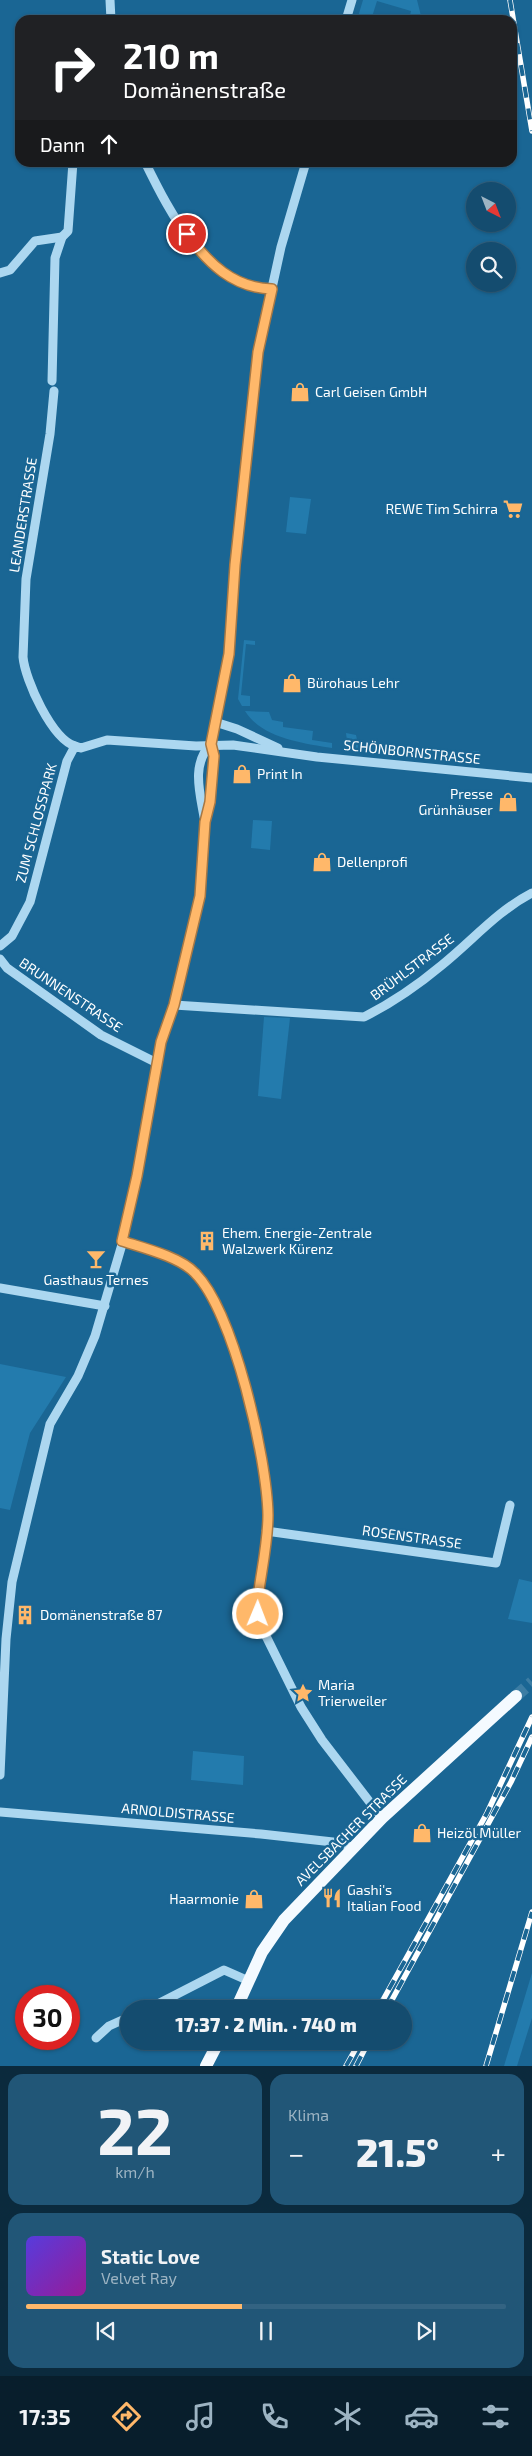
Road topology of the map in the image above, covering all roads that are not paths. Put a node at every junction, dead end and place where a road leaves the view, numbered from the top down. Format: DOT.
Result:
graph roads {
  1 [pos="110,0"];
  2 [pos="352,0"];
  3 [pos="111,15"];
  4 [pos="348,15"];
  5 [pos="73,167"];
  6 [pos="147,167"];
  7 [pos="305,167"];
  8 [pos="62,237"];
  9 [pos="0,273"];
  10 [pos="272,289"];
  11 [pos="52,381"];
  12 [pos="54,391"];
  13 [pos="215,722"];
  14 [pos="211,744"];
  15 [pos="75,746"];
  16 [pos="290,753"];
  17 [pos="532,778"];
  18 [pos="205,822"];
  19 [pos="532,893"];
  20 [pos="0,946"];
  21 [pos="0,959"];
  22 [pos="174,1005"];
  23 [pos="157,1063"];
  24 [pos="122,1241"];
  25 [pos="0,1288"];
  26 [pos="105,1306"];
  27 [pos="510,1505"];
  28 [pos="266,1531"];
  29 [pos="516,1696"];
  30 [pos="2,1698"];
  31 [pos="0,1775"];
  32 [pos="0,1812"];
  33 [pos="382,1818"];
  34 [pos="353,1848"];
  35 [pos="249,1981"];
  36 [pos="166,2000"];
  37 [pos="240,2000"];
  38 [pos="120,2022"];
  39 [pos="96,2038"];
  40 [pos="214,2050"];
  41 [pos="206,2066"];
  1 -- 3 [label="street"];
  2 -- 4 [label="street"];
  5 -- 8 [label="street"];
  6 -- 10 [label="street"];
  7 -- 10 [label="street"];
  8 -- 9 [label="street"];
  8 -- 11 [label="street"];
  10 -- 13 [label="street"];
  12 -- 15 [label="street, LEANDERSTRASSE"];
  13 -- 14 [label="street"];
  13 -- 16 [label="street, SCHÖNBORNSTRASSE"];
  14 -- 15 [label="street"];
  14 -- 16 [label="street, SCHÖNBORNSTRASSE"];
  14 -- 18 [label="street"];
  14 -- 18 [label="street"];
  15 -- 20 [label="street, ZUM SCHLOSSPARK"];
  16 -- 17 [label="street, SCHÖNBORNSTRASSE"];
  18 -- 22 [label="street"];
  19 -- 22 [label="street, BRÜHLSTRASSE"];
  21 -- 23 [label="street, BRUNNENSTRASSE"];
  22 -- 23 [label="street"];
  23 -- 24 [label="street"];
  24 -- 26 [label="street"];
  24 -- 28 [label="street"];
  25 -- 26 [label="street"];
  26 -- 30 [label="street"];
  27 -- 28 [label="street, ROSENSTRASSE"];
  28 -- 33 [label="street"];
  29 -- 33 [label="main road, AVELSBACHER STRASSE"];
  30 -- 31 [label="street"];
  32 -- 34 [label="street, ARNOLDISTRASSE"];
  33 -- 34 [label="main road, AVELSBACHER STRASSE"];
  34 -- 35 [label="main road, AVELSBACHER STRASSE"];
  35 -- 36 [label="street"];
  35 -- 37 [label="main road, AVELSBACHER STRASSE"];
  38 -- 39 [label="street"];
  40 -- 41 [label="main road"];
}
